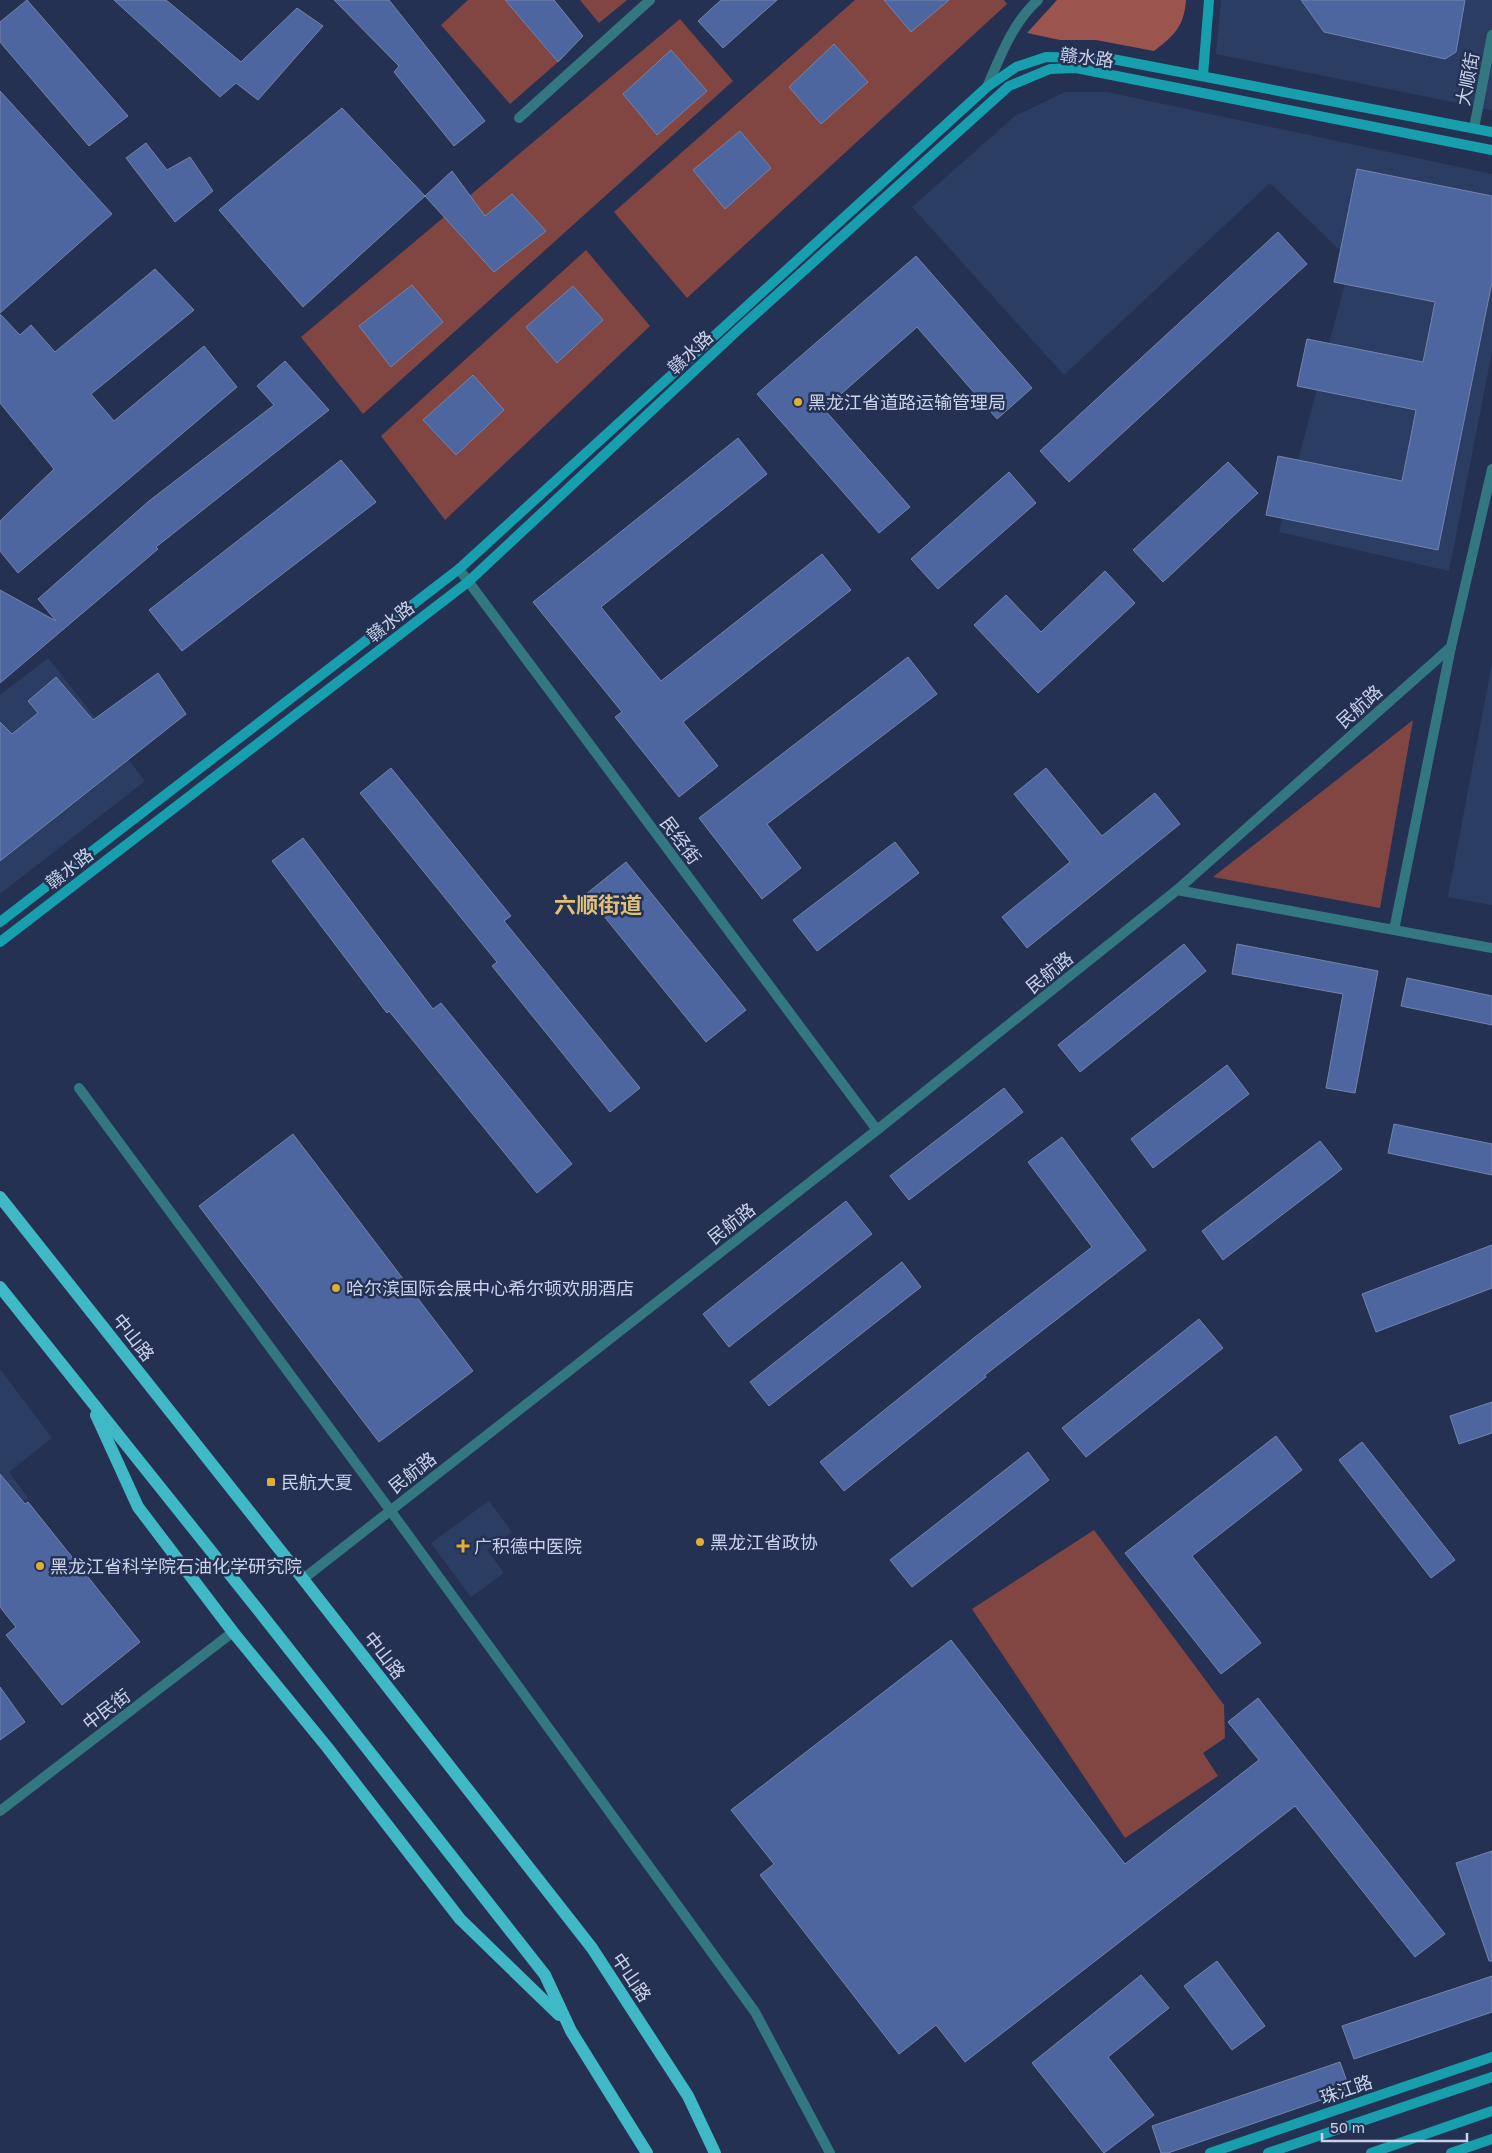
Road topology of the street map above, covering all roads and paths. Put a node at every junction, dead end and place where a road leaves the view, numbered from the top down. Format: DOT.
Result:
graph roads {
  1 [pos="650,0"];
  2 [pos="1038,0"];
  3 [pos="1209,0"];
  4 [pos="1492,35"];
  5 [pos="1203,75"];
  6 [pos="987,87"];
  7 [pos="519,118"];
  8 [pos="1474,128"];
  9 [pos="1492,132"];
  10 [pos="1492,150"];
  11 [pos="1492,469"];
  12 [pos="459,569"];
  13 [pos="468,582"];
  14 [pos="1451,647"];
  15 [pos="1177,890"];
  16 [pos="0,922"];
  17 [pos="1394,930"];
  18 [pos="0,942"];
  19 [pos="1492,948"];
  20 [pos="79,1088"];
  21 [pos="877,1130"];
  22 [pos="0,1197"];
  23 [pos="0,1287"];
  24 [pos="89,1399"];
  25 [pos="390,1510"];
  26 [pos="303,1578"];
  27 [pos="233,1632"];
  28 [pos="0,1811"];
  29 [pos="568,2024"];
  30 [pos="1492,2057"];
  31 [pos="1492,2077"];
  32 [pos="1492,2111"];
  33 [pos="1492,2139"];
  34 [pos="647,2153"];
  35 [pos="714,2153"];
  36 [pos="830,2153"];
  37 [pos="1210,2153"];
  38 [pos="1268,2153"];
  39 [pos="1371,2153"];
  40 [pos="1451,2153"];
  1 -- 7 [label="street"];
  2 -- 6 [label="street, 赣水路"];
  3 -- 5 [label="main road"];
  4 -- 8 [label="street, 大顺街"];
  5 -- 6 [label="main road, 赣水路"];
  5 -- 8 [label="main road, 赣水路"];
  6 -- 12 [label="main road, 赣水路"];
  8 -- 9 [label="main road, 赣水路"];
  10 -- 13 [label="main road, 赣水路"];
  11 -- 14 [label="street"];
  12 -- 13 [label="street, 民经街"];
  12 -- 16 [label="main road, 赣水路"];
  13 -- 18 [label="main road, 赣水路"];
  13 -- 21 [label="street, 民经街"];
  14 -- 15 [label="street, 民航路"];
  14 -- 17 [label="street"];
  15 -- 17 [label="street"];
  15 -- 21 [label="street, 民航路"];
  17 -- 19 [label="street"];
  20 -- 25 [label="street"];
  21 -- 25 [label="street, 民航路"];
  22 -- 26 [label="main road, 中山路"];
  23 -- 24 [label="main road"];
  24 -- 27 [label="main road"];
  24 -- 29 [label="main road"];
  25 -- 26 [label="street, 民航路"];
  25 -- 36 [label="street"];
  26 -- 35 [label="main road, 中山路"];
  27 -- 28 [label="street, 中民街"];
  27 -- 29 [label="main road"];
  29 -- 34 [label="main road"];
  30 -- 37 [label="main road, 珠江路"];
  31 -- 38 [label="main road, 珠江路"];
  32 -- 39 [label="main road"];
  33 -- 40 [label="main road"];
}
